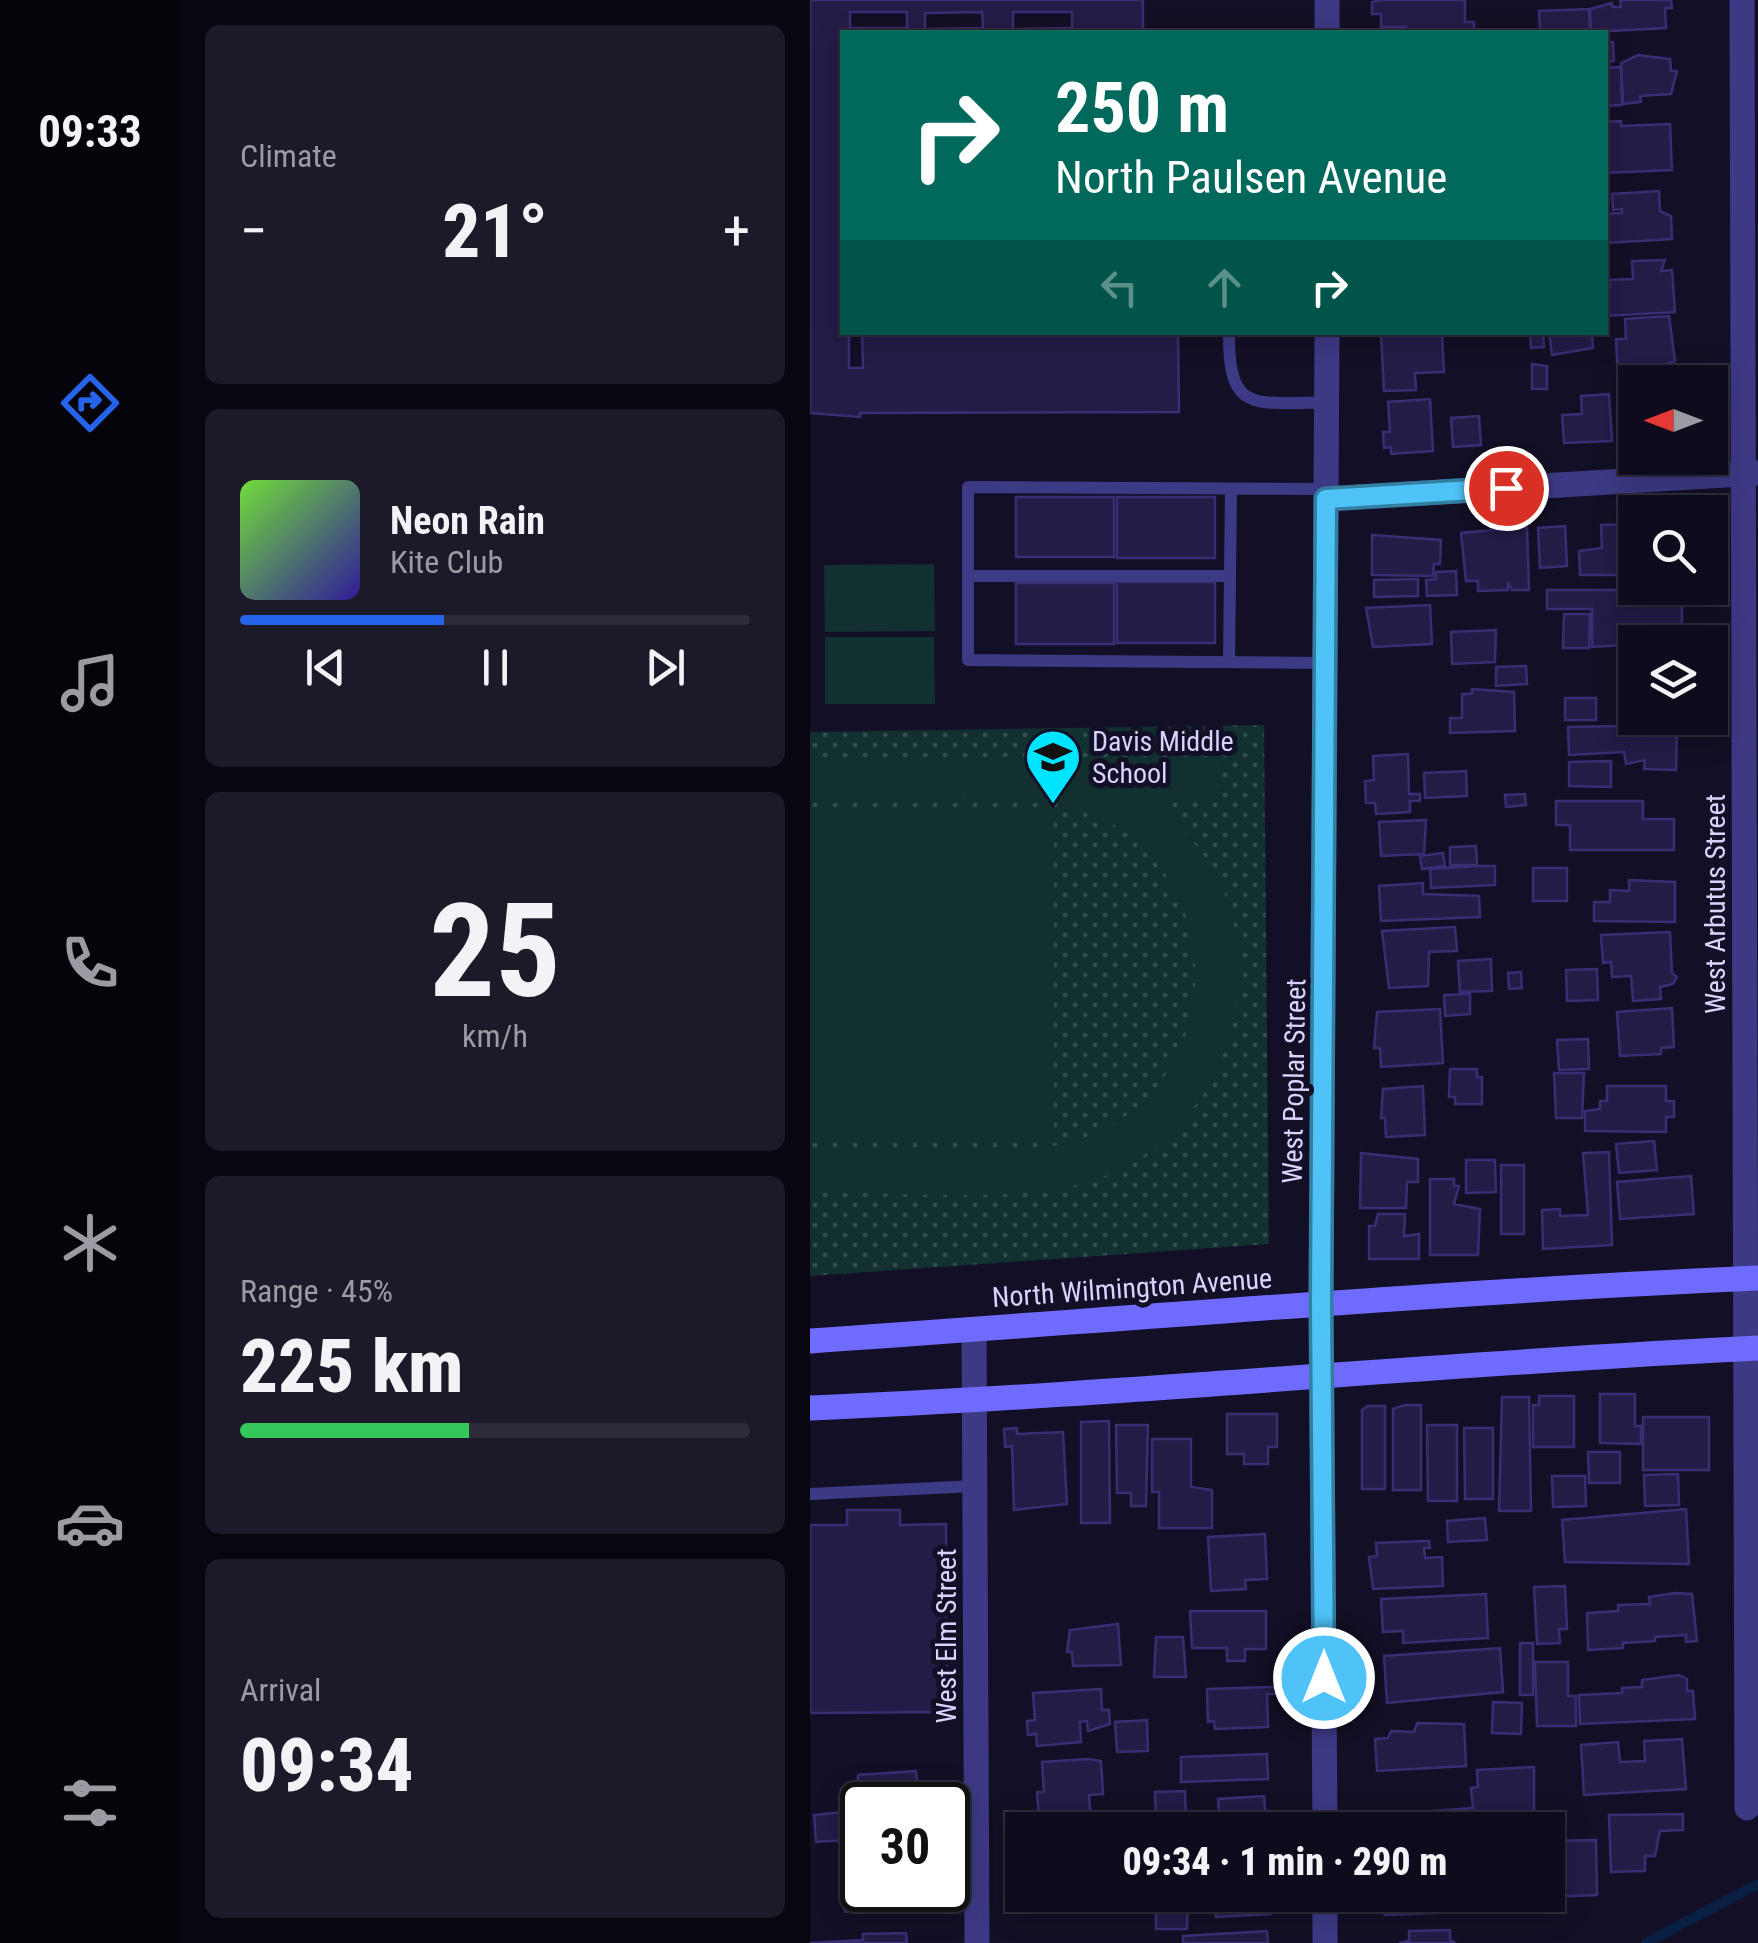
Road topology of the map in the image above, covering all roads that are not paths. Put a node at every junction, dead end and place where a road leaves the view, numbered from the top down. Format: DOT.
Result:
graph roads {
  1 [pos="1326,0"];
  2 [pos="1742,0"];
  3 [pos="1326,30"];
  4 [pos="1229,335"];
  5 [pos="1326,335"];
  6 [pos="1326,403"];
  7 [pos="1751,474"];
  8 [pos="1231,489"];
  9 [pos="1326,494"];
  10 [pos="968,576"];
  11 [pos="1230,576"];
  12 [pos="1229,662"];
  13 [pos="1328,662"];
  14 [pos="1752,1278"];
  15 [pos="1321,1303"];
  16 [pos="974,1330"];
  17 [pos="810,1341"];
  18 [pos="1752,1348"];
  19 [pos="1323,1373"];
  20 [pos="974,1401"];
  21 [pos="810,1408"];
  22 [pos="975,1486"];
  23 [pos="810,1494"];
  24 [pos="1747,1808"];
  25 [pos="1325,1812"];
  26 [pos="1325,1912"];
  27 [pos="977,1943"];
  28 [pos="1325,1943"];
  1 -- 3 [label="street"];
  2 -- 7 [label="street, West Arbutus Street"];
  4 -- 6 [label="lane"];
  5 -- 6 [label="street, West Poplar Street"];
  6 -- 9 [label="street, West Poplar Street"];
  7 -- 9 [label="street"];
  7 -- 14 [label="street, West Arbutus Street"];
  8 -- 9 [label="lane"];
  8 -- 10 [label="lane"];
  8 -- 11 [label="lane"];
  9 -- 13 [label="street, West Poplar Street"];
  10 -- 11 [label="lane"];
  10 -- 12 [label="lane"];
  11 -- 12 [label="lane"];
  12 -- 13 [label="lane"];
  13 -- 15 [label="street, West Poplar Street"];
  14 -- 15 [label="main road, North Wilmington Avenue"];
  14 -- 18 [label="street, West Arbutus Street"];
  15 -- 16 [label="main road, North Wilmington Avenue"];
  15 -- 19 [label="street, West Poplar Street"];
  16 -- 17 [label="main road, North Wilmington Avenue"];
  16 -- 20 [label="street, West Elm Street"];
  18 -- 19 [label="main road"];
  18 -- 24 [label="street, West Arbutus Street"];
  19 -- 20 [label="main road"];
  19 -- 25 [label="street, West Poplar Street"];
  20 -- 21 [label="main road"];
  20 -- 22 [label="street, West Elm Street"];
  22 -- 23 [label="lane"];
  22 -- 27 [label="street, West Elm Street"];
  26 -- 28 [label="street"];
}
